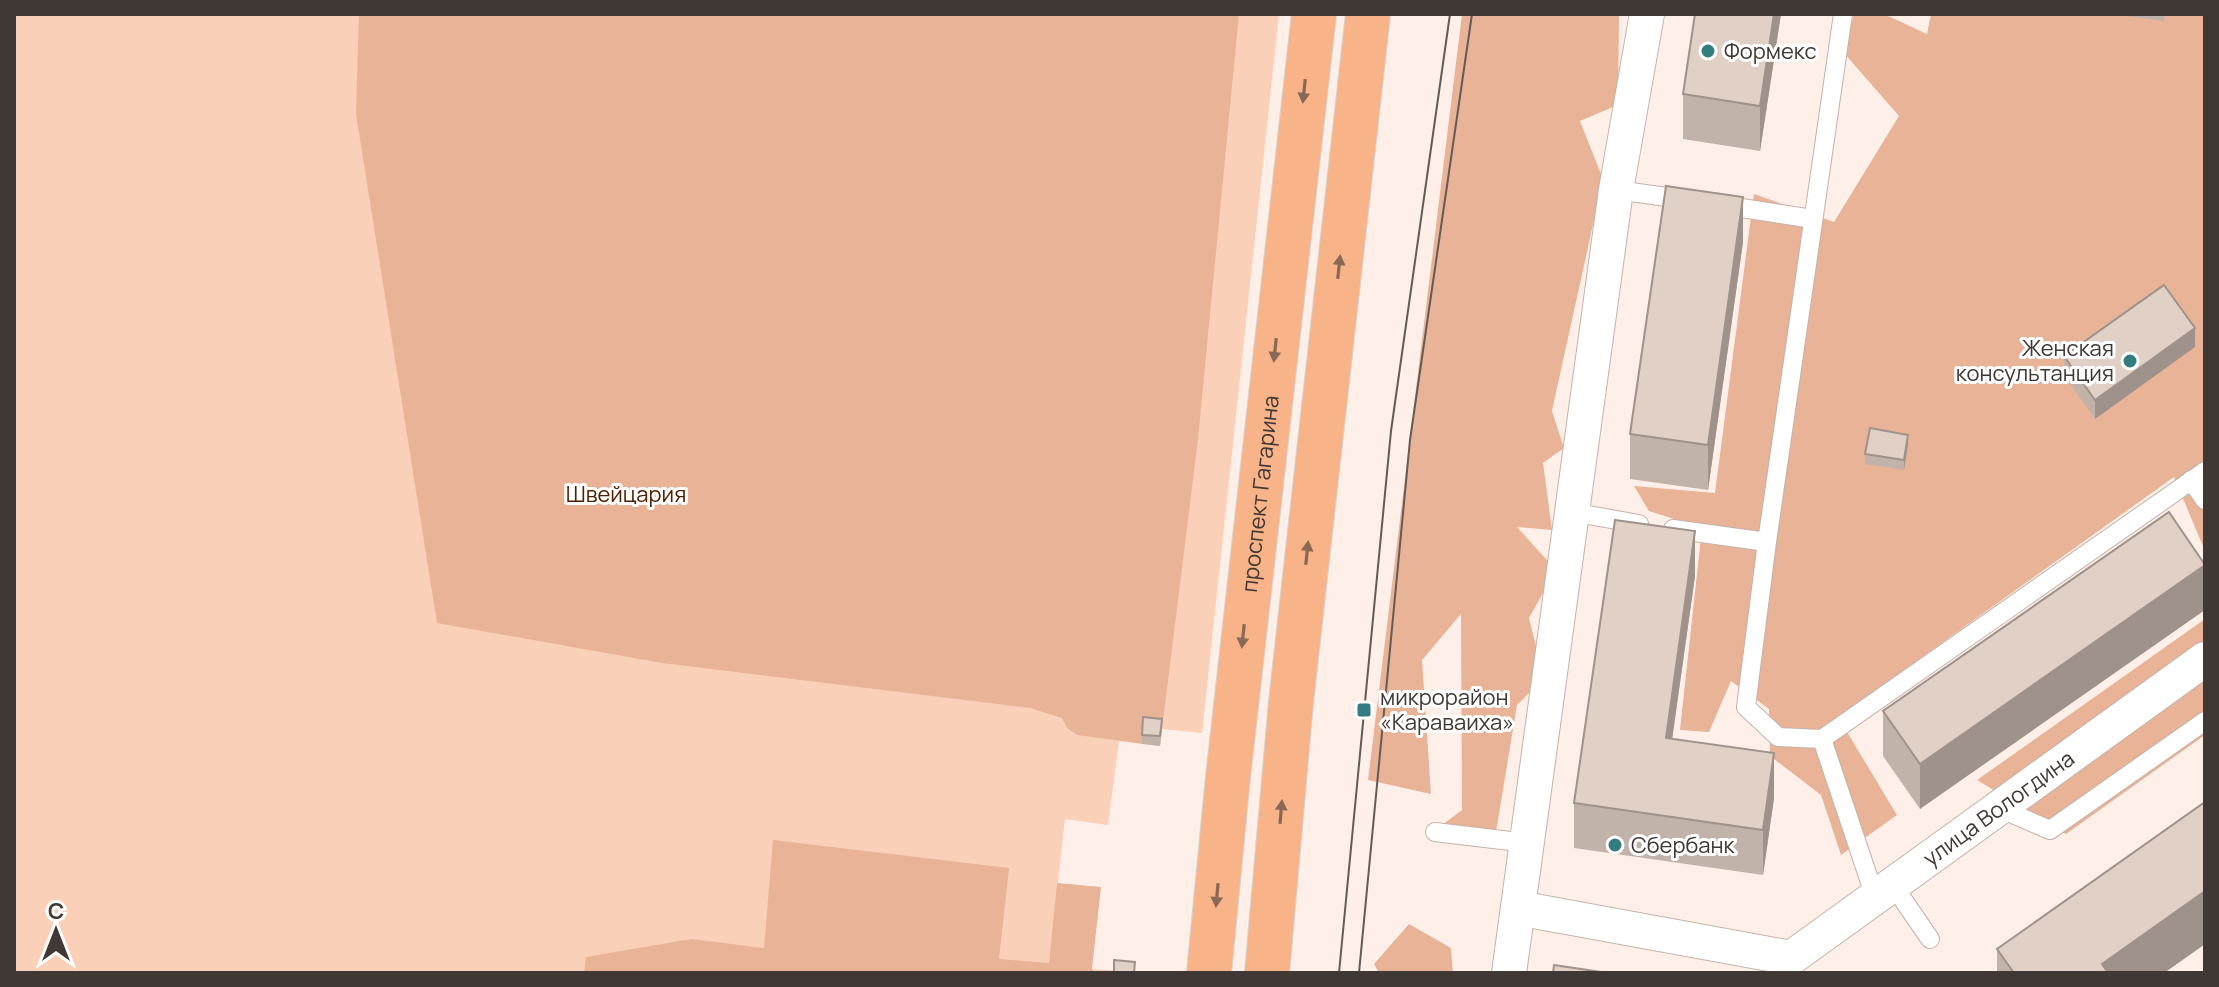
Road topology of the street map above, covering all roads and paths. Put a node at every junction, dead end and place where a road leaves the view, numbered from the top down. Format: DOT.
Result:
graph roads {
  1 [pos="1314,14"];
  2 [pos="1368,14"];
  3 [pos="1647,14"];
  4 [pos="1843,14"];
  5 [pos="1616,190"];
  6 [pos="1813,219"];
  7 [pos="2198,476"];
  8 [pos="2205,500"];
  9 [pos="1571,512"];
  10 [pos="1767,542"];
  11 [pos="2205,659"];
  12 [pos="2205,721"];
  13 [pos="1822,739"];
  14 [pos="1999,808"];
  15 [pos="1435,832"];
  16 [pos="1527,843"];
  17 [pos="1884,891"];
  18 [pos="1518,908"];
  19 [pos="1930,939"];
  20 [pos="1797,966"];
  21 [pos="1209,973"];
  22 [pos="1267,973"];
  23 [pos="1509,973"];
  1 -- 21 [label="main road, проспект Гагарина, one-way"];
  22 -- 2 [label="main road, one-way"];
  3 -- 5 [label="street"];
  4 -- 6 [label="lane"];
  5 -- 6 [label="lane"];
  5 -- 9 [label="street"];
  6 -- 10 [label="lane"];
  7 -- 8 [label="lane"];
  7 -- 13 [label="lane"];
  9 -- 10 [label="lane"];
  9 -- 16 [label="street"];
  10 -- 13 [label="lane"];
  11 -- 14 [label="street, улица Вологдина"];
  12 -- 14 [label="lane"];
  13 -- 17 [label="lane"];
  14 -- 17 [label="street, улица Вологдина"];
  15 -- 16 [label="lane"];
  16 -- 18 [label="street"];
  17 -- 19 [label="lane"];
  17 -- 20 [label="street, улица Вологдина"];
  18 -- 20 [label="street"];
  18 -- 23 [label="street"];
}
